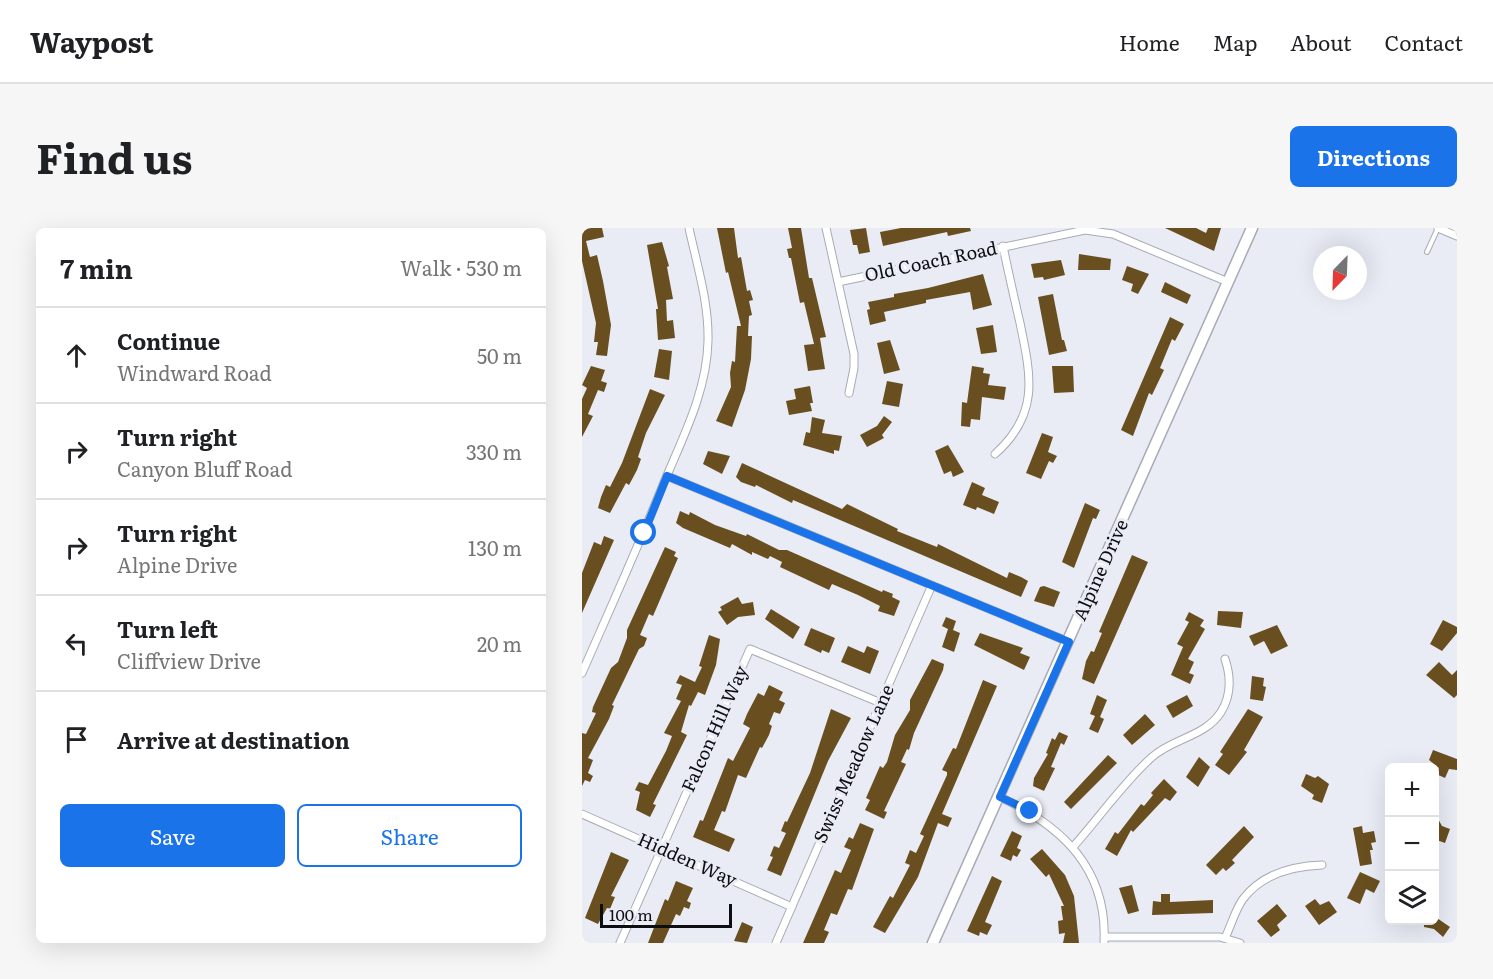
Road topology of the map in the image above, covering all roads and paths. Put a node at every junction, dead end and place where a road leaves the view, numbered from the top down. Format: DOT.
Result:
graph roads {
  1 [pos="688,228"];
  2 [pos="826,228"];
  3 [pos="1252,228"];
  4 [pos="1438,228"];
  5 [pos="1457,236"];
  6 [pos="1003,246"];
  7 [pos="1427,252"];
  8 [pos="838,282"];
  9 [pos="1228,282"];
  10 [pos="849,393"];
  11 [pos="995,454"];
  12 [pos="667,476"];
  13 [pos="932,585"];
  14 [pos="1069,642"];
  15 [pos="1225,659"];
  16 [pos="582,674"];
  17 [pos="881,703"];
  18 [pos="1000,797"];
  19 [pos="582,814"];
  20 [pos="1073,847"];
  21 [pos="662,849"];
  22 [pos="1322,865"];
  23 [pos="792,907"];
  24 [pos="1225,938"];
  25 [pos="1104,940"];
  26 [pos="620,943"];
  27 [pos="776,943"];
  28 [pos="933,943"];
  29 [pos="1240,943"];
  1 -- 12 [label="street"];
  2 -- 8 [label="street"];
  3 -- 9 [label="street, Alpine Drive"];
  4 -- 5 [label="street"];
  4 -- 7 [label="lane"];
  6 -- 8 [label="street, Old Coach Road"];
  6 -- 9 [label="street, Old Coach Road"];
  6 -- 11 [label="street"];
  8 -- 10 [label="street"];
  9 -- 14 [label="street, Alpine Drive"];
  12 -- 13 [label="street"];
  12 -- 16 [label="street"];
  13 -- 14 [label="street"];
  13 -- 17 [label="street, Swiss Meadow Lane"];
  14 -- 18 [label="street, Alpine Drive"];
  15 -- 20 [label="street"];
  17 -- 21 [label="street, Falcon Hill Way"];
  17 -- 23 [label="street, Swiss Meadow Lane"];
  18 -- 20 [label="street"];
  18 -- 28 [label="street, Alpine Drive"];
  19 -- 21 [label="street, Hidden Way"];
  20 -- 25 [label="street"];
  21 -- 23 [label="street, Hidden Way"];
  21 -- 26 [label="street"];
  22 -- 24 [label="street"];
  23 -- 27 [label="street, Swiss Meadow Lane"];
  24 -- 25 [label="street"];
  24 -- 29 [label="street"];
}
